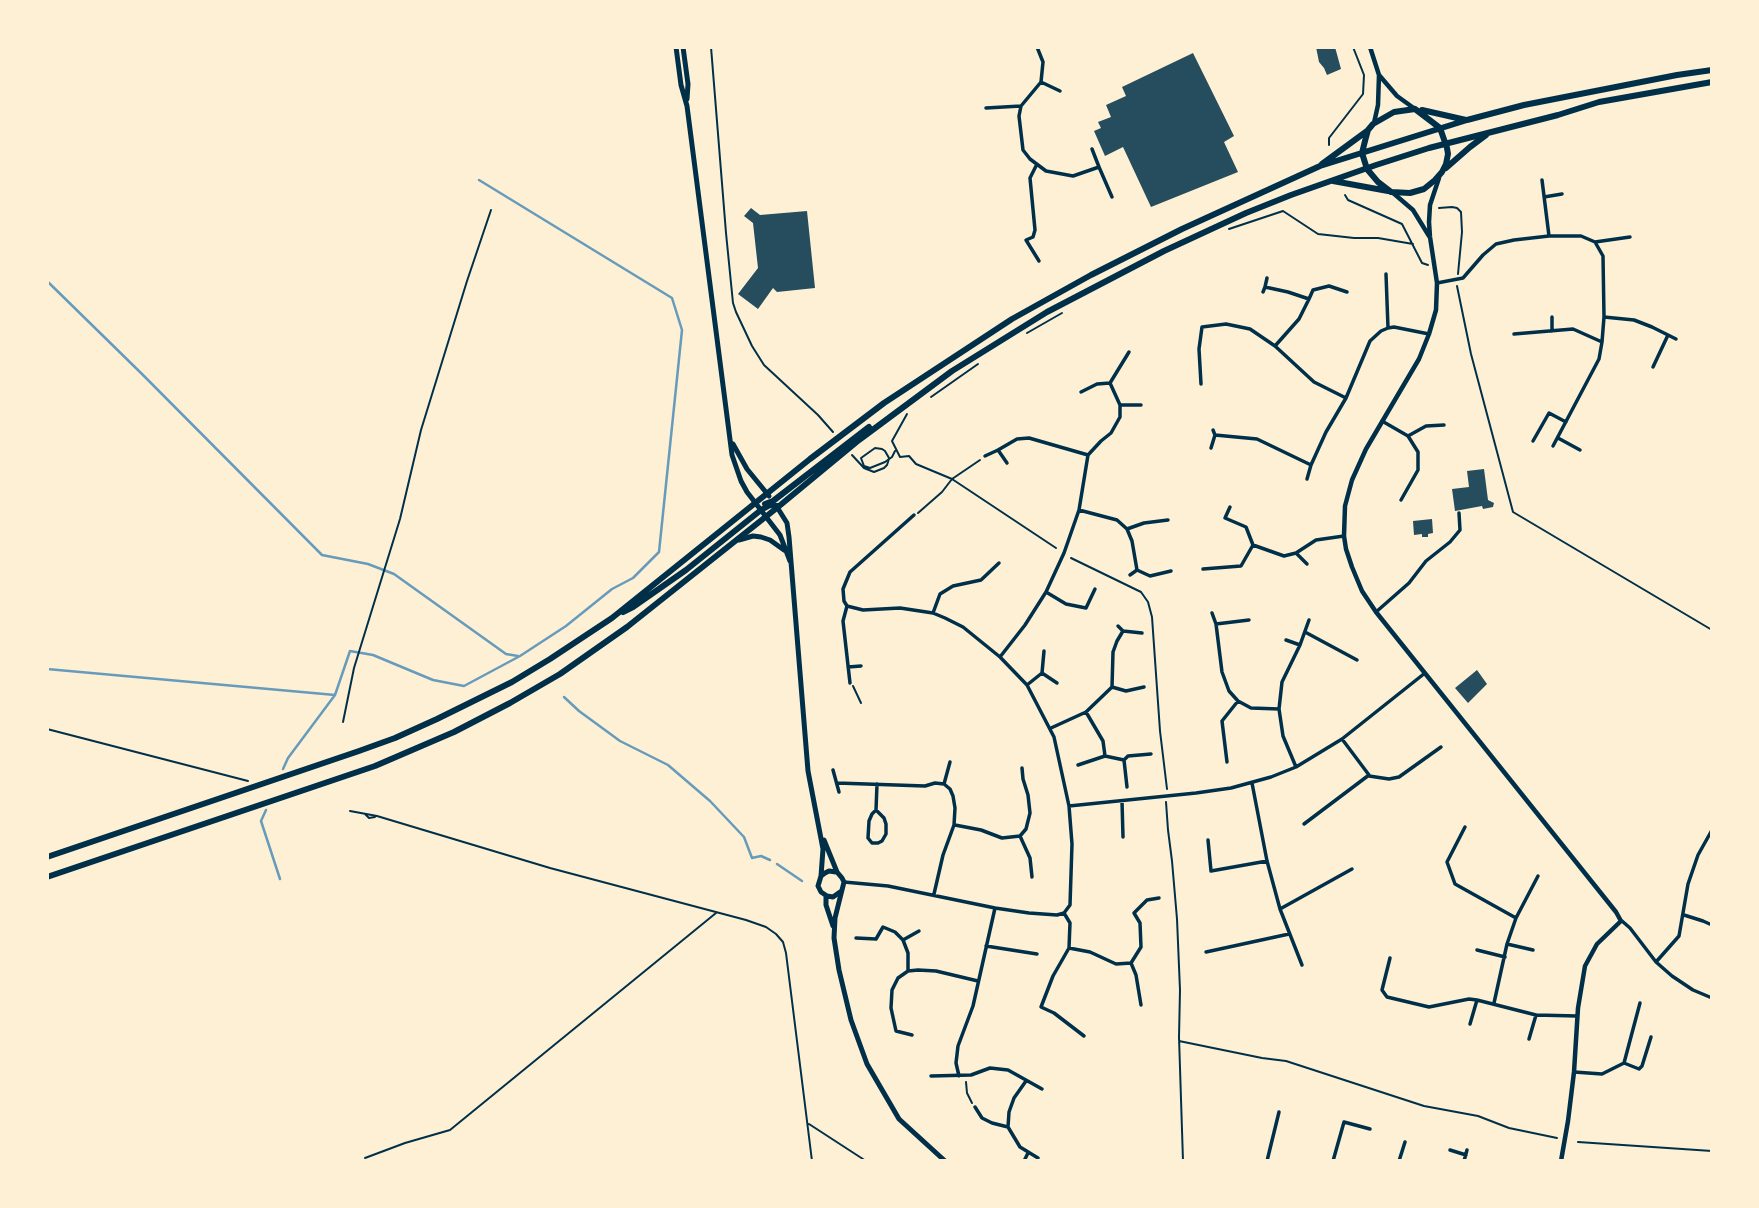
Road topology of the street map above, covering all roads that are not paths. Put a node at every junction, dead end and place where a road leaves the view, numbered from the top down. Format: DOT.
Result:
graph roads {
  1 [pos="676,47"];
  2 [pos="683,47"];
  3 [pos="1037,47"];
  4 [pos="1370,47"];
  5 [pos="1712,70"];
  6 [pos="1379,75"];
  7 [pos="1041,82"];
  8 [pos="1712,82"];
  9 [pos="1060,91"];
  10 [pos="687,106"];
  11 [pos="1021,106"];
  12 [pos="986,108"];
  13 [pos="1416,109"];
  14 [pos="1467,120"];
  15 [pos="1371,127"];
  16 [pos="1440,128"];
  17 [pos="1490,132"];
  18 [pos="1446,143"];
  19 [pos="1092,149"];
  20 [pos="1362,153"];
  21 [pos="1037,164"];
  22 [pos="1320,166"];
  23 [pos="1099,167"];
  24 [pos="1367,169"];
  25 [pos="1441,173"];
  26 [pos="1542,180"];
  27 [pos="1332,181"];
  28 [pos="1390,191"];
  29 [pos="1562,194"];
  30 [pos="1112,197"];
  31 [pos="1544,197"];
  32 [pos="1549,236"];
  33 [pos="1430,237"];
  34 [pos="1630,237"];
  35 [pos="1595,242"];
  36 [pos="1039,261"];
  37 [pos="1386,274"];
  38 [pos="1267,278"];
  39 [pos="1437,283"];
  40 [pos="1347,292"];
  41 [pos="1309,299"];
  42 [pos="1552,317"];
  43 [pos="1604,317"];
  44 [pos="1388,328"];
  45 [pos="1552,331"];
  46 [pos="1429,334"];
  47 [pos="1514,334"];
  48 [pos="1668,335"];
  49 [pos="1676,340"];
  50 [pos="1602,342"];
  51 [pos="1275,346"];
  52 [pos="1129,352"];
  53 [pos="1653,367"];
  54 [pos="1110,383"];
  55 [pos="1201,384"];
  56 [pos="1081,392"];
  57 [pos="1346,398"];
  58 [pos="1120,405"];
  59 [pos="1141,405"];
  60 [pos="1382,421"];
  61 [pos="1566,422"];
  62 [pos="1444,425"];
  63 [pos="1408,436"];
  64 [pos="1558,438"];
  65 [pos="731,439"];
  66 [pos="1533,441"];
  67 [pos="1553,446"];
  68 [pos="1212,448"];
  69 [pos="998,450"];
  70 [pos="1580,450"];
  71 [pos="1088,455"];
  72 [pos="985,456"];
  73 [pos="1007,463"];
  74 [pos="1311,465"];
  75 [pos="1307,479"];
  76 [pos="767,493"];
  77 [pos="1401,500"];
  78 [pos="776,505"];
  79 [pos="757,506"];
  80 [pos="1230,507"];
  81 [pos="1079,510"];
  82 [pos="1460,513"];
  83 [pos="914,515"];
  84 [pos="766,517"];
  85 [pos="1168,520"];
  86 [pos="1128,529"];
  87 [pos="1344,536"];
  88 [pos="736,541"];
  89 [pos="1253,545"];
  90 [pos="787,552"];
  91 [pos="1296,553"];
  92 [pos="790,561"];
  93 [pos="999,563"];
  94 [pos="1307,564"];
  95 [pos="1137,569"];
  96 [pos="1203,569"];
  97 [pos="1171,571"];
  98 [pos="1130,575"];
  99 [pos="1095,589"];
  100 [pos="1046,592"];
  101 [pos="847,606"];
  102 [pos="1377,612"];
  103 [pos="933,613"];
  104 [pos="1212,613"];
  105 [pos="1250,620"];
  106 [pos="1310,620"];
  107 [pos="1216,624"];
  108 [pos="1118,626"];
  109 [pos="1124,631"];
  110 [pos="1305,632"];
  111 [pos="1142,633"];
  112 [pos="1286,640"];
  113 [pos="1300,645"];
  114 [pos="1044,651"];
  115 [pos="1349,656"];
  116 [pos="1000,657"];
  117 [pos="1357,660"];
  118 [pos="1346,661"];
  119 [pos="861,666"];
  120 [pos="848,667"];
  121 [pos="1042,673"];
  122 [pos="1425,673"];
  123 [pos="850,683"];
  124 [pos="1056,683"];
  125 [pos="1027,685"];
  126 [pos="1112,687"];
  127 [pos="1144,687"];
  128 [pos="1238,701"];
  129 [pos="1279,709"];
  130 [pos="1086,712"];
  131 [pos="1051,729"];
  132 [pos="1342,739"];
  133 [pos="1441,747"];
  134 [pos="1151,754"];
  135 [pos="1105,756"];
  136 [pos="1124,760"];
  137 [pos="950,762"];
  138 [pos="1227,762"];
  139 [pos="1078,765"];
  140 [pos="1296,767"];
  141 [pos="1023,768"];
  142 [pos="833,771"];
  143 [pos="1369,775"];
  144 [pos="837,783"];
  145 [pos="1252,783"];
  146 [pos="877,784"];
  147 [pos="944,784"];
  148 [pos="1127,787"];
  149 [pos="839,792"];
  150 [pos="1122,800"];
  151 [pos="1069,806"];
  152 [pos="876,810"];
  153 [pos="1304,824"];
  154 [pos="954,825"];
  155 [pos="1465,827"];
  156 [pos="821,832"];
  157 [pos="1711,833"];
  158 [pos="1020,836"];
  159 [pos="1123,837"];
  160 [pos="1208,840"];
  161 [pos="47,857"];
  162 [pos="1267,861"];
  163 [pos="1352,869"];
  164 [pos="836,872"];
  165 [pos="821,876"];
  166 [pos="1538,876"];
  167 [pos="47,877"];
  168 [pos="1032,877"];
  169 [pos="844,882"];
  170 [pos="840,892"];
  171 [pos="934,894"];
  172 [pos="826,896"];
  173 [pos="1159,898"];
  174 [pos="995,908"];
  175 [pos="1280,909"];
  176 [pos="1065,913"];
  177 [pos="1684,915"];
  178 [pos="1516,918"];
  179 [pos="1621,921"];
  180 [pos="1712,925"];
  181 [pos="834,929"];
  182 [pos="919,931"];
  183 [pos="1290,934"];
  184 [pos="856,938"];
  185 [pos="903,940"];
  186 [pos="1507,944"];
  187 [pos="986,946"];
  188 [pos="1069,948"];
  189 [pos="1477,950"];
  190 [pos="1533,950"];
  191 [pos="1206,952"];
  192 [pos="1037,954"];
  193 [pos="1505,957"];
  194 [pos="1390,958"];
  195 [pos="1657,962"];
  196 [pos="1131,963"];
  197 [pos="1302,965"];
  198 [pos="908,971"];
  199 [pos="978,981"];
  200 [pos="1712,998"];
  201 [pos="1477,1000"];
  202 [pos="1494,1003"];
  203 [pos="1640,1003"];
  204 [pos="1141,1005"];
  205 [pos="1536,1014"];
  206 [pos="1577,1016"];
  207 [pos="1470,1024"];
  208 [pos="912,1035"];
  209 [pos="1084,1036"];
  210 [pos="1651,1037"];
  211 [pos="1529,1040"];
  212 [pos="1624,1063"];
  213 [pos="1574,1072"];
  214 [pos="931,1076"];
  215 [pos="959,1076"];
  216 [pos="1026,1080"];
  217 [pos="1042,1089"];
  218 [pos="975,1107"];
  219 [pos="1279,1112"];
  220 [pos="1008,1127"];
  221 [pos="1370,1129"];
  222 [pos="1405,1142"];
  223 [pos="1450,1150"];
  224 [pos="1028,1153"];
  225 [pos="1038,1158"];
  226 [pos="945,1161"];
  227 [pos="1024,1161"];
  228 [pos="1267,1161"];
  229 [pos="1333,1161"];
  230 [pos="1399,1161"];
  231 [pos="1464,1161"];
  232 [pos="1561,1161"];
  1 -- 10 [label="main road"];
  2 -- 10 [label="main road"];
  3 -- 7 [label="street"];
  4 -- 6 [label="street"];
  5 -- 14 [label="highway"];
  6 -- 13 [label="street"];
  6 -- 15 [label="street"];
  7 -- 9 [label="street"];
  7 -- 11 [label="street"];
  8 -- 17 [label="highway"];
  10 -- 65 [label="main road"];
  11 -- 12 [label="street"];
  11 -- 21 [label="street"];
  13 -- 14 [label="highway"];
  13 -- 15 [label="highway"];
  13 -- 16 [label="highway"];
  14 -- 16 [label="highway"];
  15 -- 20 [label="highway"];
  15 -- 22 [label="highway"];
  16 -- 18 [label="highway"];
  16 -- 20 [label="highway"];
  17 -- 18 [label="highway"];
  17 -- 25 [label="highway"];
  18 -- 24 [label="highway"];
  18 -- 25 [label="highway"];
  19 -- 23 [label="street"];
  20 -- 22 [label="highway"];
  20 -- 24 [label="highway"];
  21 -- 23 [label="street"];
  21 -- 36 [label="street"];
  22 -- 76 [label="highway"];
  23 -- 30 [label="street"];
  24 -- 27 [label="highway"];
  24 -- 28 [label="highway"];
  25 -- 28 [label="highway"];
  25 -- 33 [label="street"];
  26 -- 31 [label="street"];
  27 -- 28 [label="highway"];
  27 -- 78 [label="highway"];
  28 -- 33 [label="street"];
  29 -- 31 [label="street"];
  31 -- 32 [label="street"];
  32 -- 35 [label="street"];
  32 -- 39 [label="street"];
  33 -- 39 [label="street"];
  34 -- 35 [label="street"];
  35 -- 43 [label="street"];
  37 -- 44 [label="street"];
  38 -- 41 [label="street"];
  39 -- 46 [label="street"];
  40 -- 41 [label="street"];
  41 -- 51 [label="street"];
  42 -- 45 [label="street"];
  43 -- 48 [label="street"];
  43 -- 50 [label="street"];
  44 -- 46 [label="street"];
  44 -- 57 [label="street"];
  45 -- 47 [label="street"];
  45 -- 50 [label="street"];
  46 -- 60 [label="street"];
  48 -- 49 [label="street"];
  48 -- 53 [label="street"];
  50 -- 61 [label="street"];
  51 -- 55 [label="street"];
  51 -- 57 [label="street"];
  52 -- 54 [label="street"];
  54 -- 56 [label="street"];
  54 -- 58 [label="street"];
  57 -- 74 [label="street"];
  58 -- 59 [label="street"];
  58 -- 71 [label="street"];
  60 -- 63 [label="street"];
  60 -- 87 [label="street"];
  61 -- 64 [label="street"];
  61 -- 66 [label="street"];
  62 -- 63 [label="street"];
  63 -- 77 [label="street"];
  64 -- 67 [label="street"];
  64 -- 70 [label="street"];
  65 -- 76 [label="main road"];
  65 -- 79 [label="main road"];
  68 -- 74 [label="street"];
  69 -- 71 [label="street"];
  69 -- 72 [label="street"];
  69 -- 73 [label="street"];
  71 -- 81 [label="street"];
  74 -- 75 [label="street"];
  76 -- 78 [label="main road"];
  76 -- 79 [label="highway"];
  78 -- 79 [label="highway"];
  78 -- 84 [label="highway"];
  78 -- 92 [label="main road"];
  79 -- 84 [label="main road"];
  79 -- 161 [label="highway"];
  80 -- 89 [label="street"];
  81 -- 86 [label="street"];
  81 -- 100 [label="street"];
  82 -- 102 [label="street"];
  83 -- 101 [label="street"];
  84 -- 88 [label="highway"];
  84 -- 90 [label="main road"];
  85 -- 86 [label="street"];
  86 -- 95 [label="street"];
  87 -- 91 [label="street"];
  87 -- 102 [label="street"];
  88 -- 90 [label="main road"];
  88 -- 167 [label="highway"];
  89 -- 91 [label="street"];
  89 -- 96 [label="street"];
  90 -- 92 [label="main road"];
  91 -- 94 [label="street"];
  92 -- 156 [label="main road"];
  93 -- 103 [label="street"];
  95 -- 97 [label="street"];
  95 -- 98 [label="street"];
  99 -- 100 [label="street"];
  100 -- 116 [label="street"];
  101 -- 103 [label="street"];
  101 -- 120 [label="street"];
  102 -- 122 [label="street"];
  103 -- 116 [label="street"];
  104 -- 107 [label="street"];
  105 -- 107 [label="street"];
  106 -- 110 [label="street"];
  107 -- 128 [label="street"];
  108 -- 109 [label="street"];
  109 -- 111 [label="street"];
  109 -- 126 [label="street"];
  110 -- 113 [label="street"];
  110 -- 115 [label="street"];
  112 -- 113 [label="street"];
  113 -- 129 [label="street"];
  114 -- 121 [label="street"];
  115 -- 117 [label="street"];
  115 -- 118 [label="street"];
  116 -- 125 [label="street"];
  119 -- 120 [label="street"];
  120 -- 123 [label="street"];
  121 -- 124 [label="street"];
  121 -- 125 [label="street"];
  122 -- 132 [label="street"];
  122 -- 179 [label="street"];
  125 -- 131 [label="street"];
  126 -- 127 [label="street"];
  126 -- 130 [label="street"];
  128 -- 129 [label="street"];
  128 -- 138 [label="street"];
  129 -- 140 [label="street"];
  130 -- 131 [label="street"];
  130 -- 135 [label="street"];
  131 -- 151 [label="street"];
  132 -- 140 [label="street"];
  132 -- 143 [label="street"];
  133 -- 143 [label="street"];
  134 -- 136 [label="street"];
  135 -- 136 [label="street"];
  135 -- 139 [label="street"];
  136 -- 148 [label="street"];
  137 -- 147 [label="street"];
  140 -- 145 [label="street"];
  141 -- 158 [label="street"];
  142 -- 144 [label="street"];
  143 -- 153 [label="street"];
  144 -- 146 [label="street"];
  144 -- 149 [label="street"];
  145 -- 150 [label="street"];
  145 -- 162 [label="street"];
  146 -- 147 [label="street"];
  146 -- 152 [label="street"];
  147 -- 154 [label="street"];
  150 -- 151 [label="street"];
  150 -- 159 [label="street"];
  151 -- 176 [label="street"];
  152 -- 152 [label="street"];
  154 -- 158 [label="street"];
  154 -- 171 [label="street"];
  155 -- 178 [label="street"];
  156 -- 164 [label="main road"];
  156 -- 165 [label="main road"];
  157 -- 177 [label="street"];
  158 -- 168 [label="street"];
  160 -- 162 [label="street"];
  162 -- 175 [label="street"];
  163 -- 175 [label="street"];
  164 -- 165 [label="main road"];
  164 -- 169 [label="main road"];
  165 -- 172 [label="main road"];
  166 -- 178 [label="street"];
  169 -- 170 [label="main road"];
  169 -- 171 [label="street"];
  170 -- 172 [label="main road"];
  170 -- 181 [label="main road"];
  171 -- 174 [label="street"];
  172 -- 181 [label="main road"];
  173 -- 196 [label="street"];
  174 -- 176 [label="street"];
  174 -- 187 [label="street"];
  175 -- 183 [label="street"];
  176 -- 188 [label="street"];
  177 -- 180 [label="street"];
  177 -- 195 [label="street"];
  178 -- 186 [label="street"];
  179 -- 195 [label="street"];
  179 -- 206 [label="street"];
  181 -- 226 [label="main road"];
  182 -- 185 [label="street"];
  183 -- 191 [label="street"];
  183 -- 197 [label="street"];
  184 -- 185 [label="street"];
  185 -- 198 [label="street"];
  186 -- 190 [label="street"];
  186 -- 193 [label="street"];
  187 -- 192 [label="street"];
  187 -- 199 [label="street"];
  188 -- 196 [label="street"];
  188 -- 209 [label="street"];
  189 -- 193 [label="street"];
  193 -- 202 [label="street"];
  194 -- 201 [label="street"];
  195 -- 200 [label="street"];
  196 -- 204 [label="street"];
  198 -- 199 [label="street"];
  198 -- 208 [label="street"];
  199 -- 215 [label="street"];
  201 -- 202 [label="street"];
  201 -- 207 [label="street"];
  202 -- 205 [label="street"];
  203 -- 212 [label="street"];
  205 -- 206 [label="street"];
  205 -- 211 [label="street"];
  206 -- 213 [label="street"];
  210 -- 212 [label="street"];
  212 -- 213 [label="street"];
  213 -- 232 [label="street"];
  214 -- 215 [label="street"];
  215 -- 216 [label="street"];
  216 -- 217 [label="street"];
  216 -- 220 [label="street"];
  218 -- 220 [label="street"];
  219 -- 228 [label="street"];
  220 -- 224 [label="street"];
  221 -- 229 [label="street"];
  222 -- 230 [label="street"];
  223 -- 231 [label="street"];
  224 -- 225 [label="street"];
  224 -- 227 [label="street"];
}
